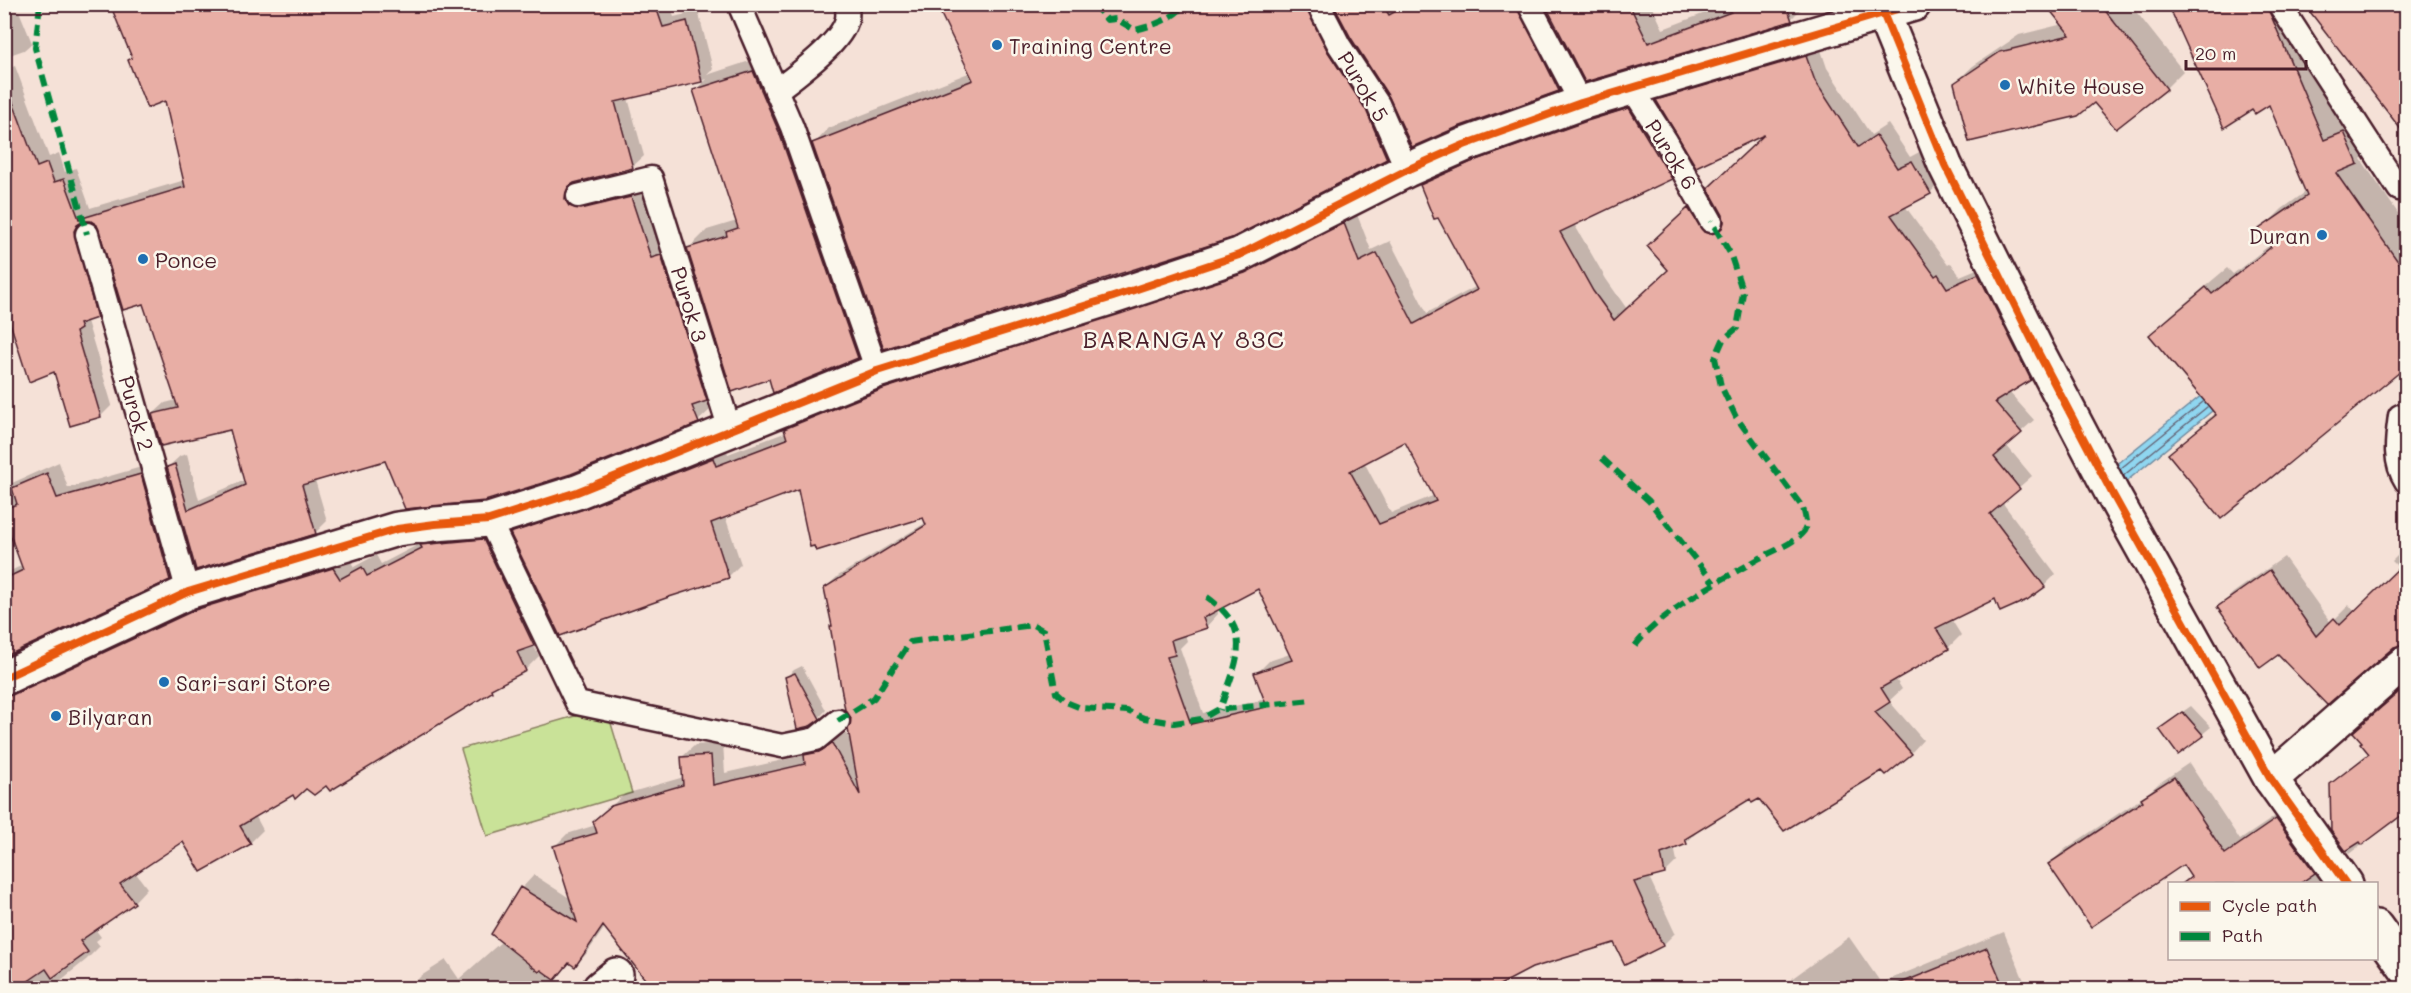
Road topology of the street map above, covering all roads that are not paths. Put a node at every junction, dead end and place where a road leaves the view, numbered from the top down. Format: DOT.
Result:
graph roads {
  1 [pos="739,4"];
  2 [pos="847,4"];
  3 [pos="1318,4"];
  4 [pos="1529,4"];
  5 [pos="2279,4"];
  6 [pos="1892,7"];
  7 [pos="1632,88"];
  8 [pos="776,91"];
  9 [pos="1581,103"];
  10 [pos="1407,170"];
  11 [pos="2399,189"];
  12 [pos="578,196"];
  13 [pos="1711,221"];
  14 [pos="87,234"];
  15 [pos="877,372"];
  16 [pos="2400,416"];
  17 [pos="729,430"];
  18 [pos="2406,481"];
  19 [pos="489,520"];
  20 [pos="188,592"];
  21 [pos="2406,662"];
  22 [pos="4,678"];
  23 [pos="838,720"];
  24 [pos="2271,778"];
  25 [pos="2345,882"];
  26 [pos="2378,930"];
  27 [pos="2406,969"];
  1 -- 8 [label="lane"];
  2 -- 8 [label="lane"];
  3 -- 10 [label="lane, Purok 5"];
  4 -- 9 [label="lane"];
  5 -- 11 [label="lane"];
  6 -- 7 [label="street"];
  6 -- 24 [label="street"];
  7 -- 9 [label="street"];
  7 -- 13 [label="lane, Purok 6"];
  8 -- 15 [label="lane"];
  9 -- 10 [label="street"];
  10 -- 15 [label="street"];
  12 -- 17 [label="lane, Purok 3"];
  14 -- 20 [label="lane, Purok 2"];
  15 -- 17 [label="street"];
  16 -- 18 [label="lane"];
  17 -- 19 [label="street"];
  19 -- 20 [label="street"];
  19 -- 23 [label="lane"];
  20 -- 22 [label="street"];
  21 -- 24 [label="street"];
  24 -- 25 [label="street"];
  26 -- 27 [label="street"];
}
